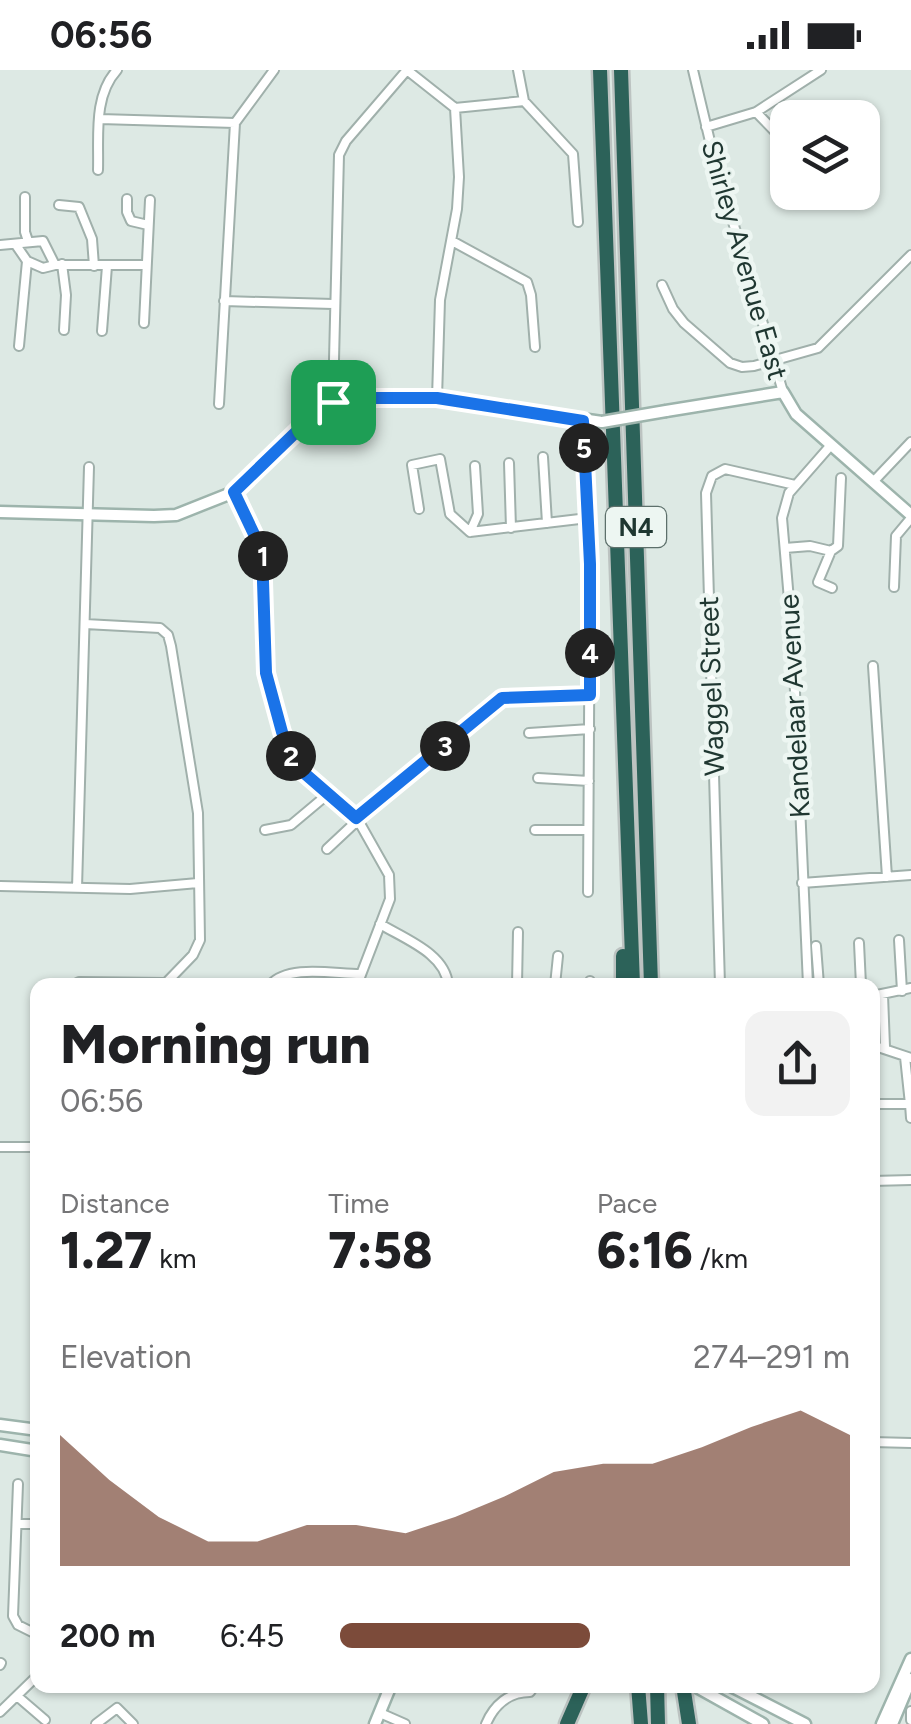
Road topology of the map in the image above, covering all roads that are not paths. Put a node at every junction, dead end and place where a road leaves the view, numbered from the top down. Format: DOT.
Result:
graph roads {
  1 [pos="117,70"];
  2 [pos="274,70"];
  3 [pos="407,70"];
  4 [pos="518,70"];
  5 [pos="600,70"];
  6 [pos="623,70"];
  7 [pos="694,70"];
  8 [pos="821,70"];
  9 [pos="524,101"];
  10 [pos="455,108"];
  11 [pos="756,112"];
  12 [pos="100,119"];
  13 [pos="234,123"];
  14 [pos="770,126"];
  15 [pos="706,127"];
  16 [pos="98,170"];
  17 [pos="25,197"];
  18 [pos="128,199"];
  19 [pos="150,200"];
  20 [pos="59,205"];
  21 [pos="578,222"];
  22 [pos="148,225"];
  23 [pos="28,241"];
  24 [pos="452,242"];
  25 [pos="0,245"];
  26 [pos="16,245"];
  27 [pos="911,255"];
  28 [pos="27,261"];
  29 [pos="58,264"];
  30 [pos="146,265"];
  31 [pos="94,266"];
  32 [pos="108,266"];
  33 [pos="662,285"];
  34 [pos="224,300"];
  35 [pos="333,304"];
  36 [pos="144,323"];
  37 [pos="64,330"];
  38 [pos="102,330"];
  39 [pos="19,346"];
  40 [pos="534,347"];
  41 [pos="774,361"];
  42 [pos="782,392"];
  43 [pos="437,398"];
  44 [pos="333,402"];
  45 [pos="218,404"];
  46 [pos="583,421"];
  47 [pos="911,442"];
  48 [pos="831,445"];
  49 [pos="543,457"];
  50 [pos="509,462"];
  51 [pos="475,466"];
  52 [pos="89,467"];
  53 [pos="841,478"];
  54 [pos="873,482"];
  55 [pos="795,486"];
  56 [pos="234,492"];
  57 [pos="419,509"];
  58 [pos="2,511"];
  59 [pos="86,513"];
  60 [pos="911,516"];
  61 [pos="588,518"];
  62 [pos="546,523"];
  63 [pos="511,528"];
  64 [pos="470,532"];
  65 [pos="785,548"];
  66 [pos="831,551"];
  67 [pos="894,586"];
  68 [pos="832,588"];
  69 [pos="84,624"];
  70 [pos="872,666"];
  71 [pos="590,695"];
  72 [pos="622,722"];
  73 [pos="590,729"];
  74 [pos="530,733"];
  75 [pos="538,778"];
  76 [pos="588,781"];
  77 [pos="328,794"];
  78 [pos="357,819"];
  79 [pos="265,830"];
  80 [pos="535,830"];
  81 [pos="588,830"];
  82 [pos="327,849"];
  83 [pos="911,875"];
  84 [pos="887,876"];
  85 [pos="198,882"];
  86 [pos="802,882"];
  87 [pos="0,886"];
  88 [pos="77,888"];
  89 [pos="588,892"];
  90 [pos="380,924"];
  91 [pos="518,932"];
  92 [pos="898,940"];
  93 [pos="859,942"];
  94 [pos="816,946"];
  95 [pos="558,956"];
  96 [pos="360,974"];
  97 [pos="170,978"];
  98 [pos="276,978"];
  99 [pos="359,978"];
  100 [pos="447,978"];
  101 [pos="516,978"];
  102 [pos="556,978"];
  103 [pos="623,978"];
  104 [pos="633,978"];
  105 [pos="652,978"];
  106 [pos="720,978"];
  107 [pos="808,978"];
  108 [pos="818,978"];
  109 [pos="861,978"];
  110 [pos="906,989"];
  111 [pos="880,995"];
  112 [pos="883,995"];
  113 [pos="880,1046"];
  114 [pos="884,1047"];
  115 [pos="908,1058"];
  116 [pos="880,1104"];
  117 [pos="910,1104"];
  118 [pos="911,1118"];
  119 [pos="0,1146"];
  120 [pos="30,1147"];
  121 [pos="911,1180"];
  122 [pos="880,1181"];
  123 [pos="0,1425"];
  124 [pos="30,1429"];
  125 [pos="880,1442"];
  126 [pos="911,1443"];
  127 [pos="0,1445"];
  128 [pos="30,1450"];
  129 [pos="18,1484"];
  130 [pos="16,1524"];
  131 [pos="30,1524"];
  132 [pos="0,1550"];
  133 [pos="15,1551"];
  134 [pos="30,1630"];
  135 [pos="911,1659"];
  136 [pos="911,1679"];
  137 [pos="30,1683"];
  138 [pos="388,1693"];
  139 [pos="516,1693"];
  140 [pos="581,1693"];
  141 [pos="637,1693"];
  142 [pos="657,1693"];
  143 [pos="681,1693"];
  144 [pos="682,1693"];
  145 [pos="708,1693"];
  146 [pos="745,1693"];
  147 [pos="17,1696"];
  148 [pos="911,1711"];
  149 [pos="0,1712"];
  150 [pos="377,1719"];
  151 [pos="45,1720"];
  152 [pos="911,1720"];
  153 [pos="96,1724"];
  154 [pos="133,1724"];
  155 [pos="404,1724"];
  156 [pos="486,1724"];
  157 [pos="567,1724"];
  158 [pos="638,1724"];
  159 [pos="658,1724"];
  160 [pos="679,1724"];
  161 [pos="688,1724"];
  162 [pos="763,1724"];
  163 [pos="805,1724"];
  164 [pos="882,1724"];
  165 [pos="892,1724"];
  1 -- 12 [label="street"];
  2 -- 13 [label="street"];
  3 -- 10 [label="street"];
  3 -- 35 [label="street"];
  4 -- 9 [label="street"];
  5 -- 72 [label="highway, N4"];
  6 -- 105 [label="highway, N4"];
  7 -- 15 [label="street, Shirley Avenue East"];
  8 -- 11 [label="street"];
  9 -- 10 [label="street"];
  9 -- 21 [label="street"];
  10 -- 24 [label="street"];
  11 -- 14 [label="street"];
  11 -- 15 [label="street"];
  12 -- 13 [label="street"];
  12 -- 16 [label="street"];
  13 -- 34 [label="street"];
  15 -- 41 [label="street, Shirley Avenue East"];
  17 -- 23 [label="street"];
  18 -- 22 [label="street"];
  19 -- 22 [label="street"];
  20 -- 31 [label="street"];
  22 -- 30 [label="street"];
  23 -- 26 [label="street"];
  23 -- 29 [label="street"];
  24 -- 40 [label="street"];
  24 -- 43 [label="street"];
  25 -- 26 [label="street"];
  26 -- 28 [label="street"];
  27 -- 41 [label="street"];
  28 -- 29 [label="street"];
  28 -- 39 [label="street"];
  29 -- 31 [label="street"];
  29 -- 37 [label="street"];
  30 -- 32 [label="street"];
  30 -- 36 [label="street"];
  31 -- 32 [label="street"];
  32 -- 38 [label="street"];
  33 -- 41 [label="street"];
  34 -- 35 [label="street"];
  34 -- 45 [label="street"];
  35 -- 44 [label="street"];
  41 -- 42 [label="street, Shirley Avenue East"];
  42 -- 46 [label="street, bridge"];
  42 -- 48 [label="street, Shirley Avenue East"];
  43 -- 44 [label="street"];
  43 -- 46 [label="street"];
  44 -- 56 [label="street"];
  46 -- 61 [label="street"];
  47 -- 54 [label="street"];
  48 -- 54 [label="street, Shirley Avenue East"];
  48 -- 55 [label="street, Kandelaar Avenue"];
  49 -- 62 [label="street"];
  50 -- 63 [label="street"];
  51 -- 64 [label="street"];
  52 -- 59 [label="street"];
  53 -- 66 [label="street"];
  54 -- 60 [label="street, Shirley Avenue East"];
  55 -- 65 [label="street, Kandelaar Avenue"];
  55 -- 106 [label="street, Waggel Street"];
  56 -- 59 [label="street"];
  56 -- 77 [label="street"];
  57 -- 64 [label="street"];
  58 -- 59 [label="street"];
  59 -- 69 [label="street"];
  60 -- 67 [label="street"];
  61 -- 62 [label="street"];
  61 -- 71 [label="street"];
  62 -- 63 [label="street"];
  63 -- 64 [label="street"];
  65 -- 66 [label="street"];
  65 -- 86 [label="street, Kandelaar Avenue"];
  66 -- 68 [label="street"];
  69 -- 85 [label="street"];
  69 -- 88 [label="street"];
  70 -- 84 [label="street"];
  71 -- 73 [label="street"];
  71 -- 78 [label="street"];
  72 -- 103 [label="highway"];
  72 -- 104 [label="highway, N4"];
  73 -- 74 [label="street"];
  73 -- 76 [label="street"];
  75 -- 76 [label="street"];
  76 -- 81 [label="street"];
  77 -- 78 [label="street"];
  77 -- 79 [label="street"];
  78 -- 82 [label="street"];
  78 -- 90 [label="street"];
  80 -- 81 [label="street"];
  81 -- 89 [label="street"];
  83 -- 84 [label="street"];
  84 -- 86 [label="street"];
  85 -- 88 [label="street"];
  85 -- 97 [label="street"];
  86 -- 107 [label="street, Kandelaar Avenue"];
  87 -- 88 [label="street"];
  90 -- 96 [label="street"];
  90 -- 100 [label="street"];
  91 -- 101 [label="street"];
  92 -- 110 [label="street"];
  93 -- 109 [label="street"];
  94 -- 108 [label="street"];
  95 -- 102 [label="street"];
  96 -- 98 [label="street"];
  96 -- 99 [label="street"];
  110 -- 112 [label="street"];
  111 -- 112 [label="street"];
  112 -- 114 [label="street"];
  113 -- 114 [label="street"];
  114 -- 115 [label="street"];
  115 -- 117 [label="street"];
  116 -- 117 [label="street"];
  117 -- 118 [label="street"];
  119 -- 120 [label="street"];
  121 -- 122 [label="street"];
  123 -- 124 [label="street"];
  125 -- 126 [label="street"];
  127 -- 128 [label="street"];
  129 -- 130 [label="street"];
  130 -- 131 [label="street"];
  130 -- 133 [label="street"];
  132 -- 133 [label="street"];
  133 -- 134 [label="street"];
  135 -- 164 [label="street"];
  136 -- 165 [label="street"];
  137 -- 147 [label="street"];
  138 -- 150 [label="street"];
  139 -- 156 [label="street"];
  140 -- 157 [label="highway"];
  141 -- 158 [label="highway"];
  142 -- 159 [label="highway"];
  143 -- 160 [label="highway"];
  144 -- 161 [label="highway"];
  145 -- 162 [label="street"];
  146 -- 163 [label="street"];
  147 -- 149 [label="street"];
  147 -- 151 [label="street"];
  148 -- 152 [label="street"];
  150 -- 155 [label="street"];
  153 -- 154 [label="street"];
}
